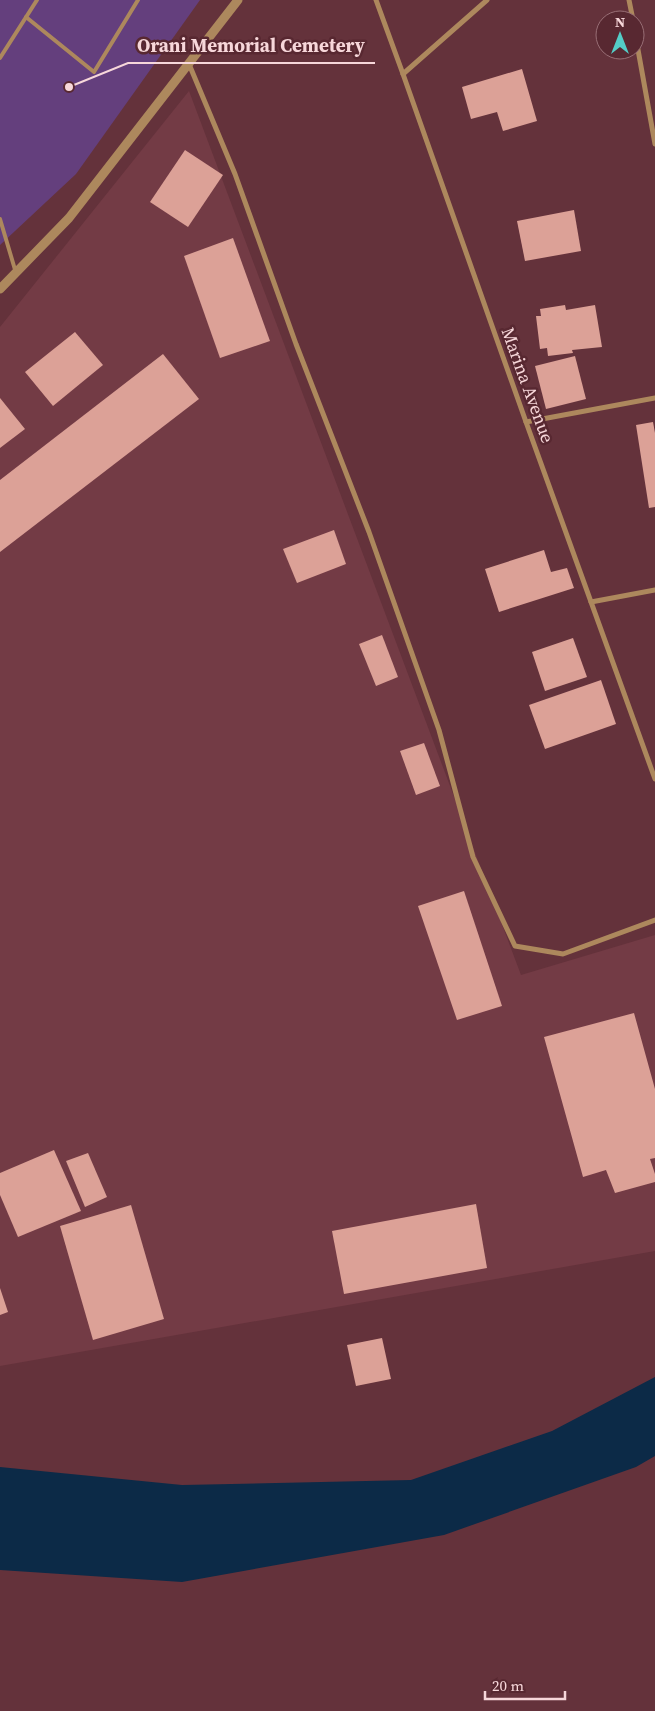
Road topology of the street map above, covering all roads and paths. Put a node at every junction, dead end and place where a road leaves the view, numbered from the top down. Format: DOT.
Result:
graph roads {
  1 [pos="37,0"];
  2 [pos="138,0"];
  3 [pos="238,0"];
  4 [pos="376,0"];
  5 [pos="487,0"];
  6 [pos="26,17"];
  7 [pos="0,58"];
  8 [pos="640,60"];
  9 [pos="189,63"];
  10 [pos="404,74"];
  11 [pos="655,144"];
  12 [pos="0,219"];
  13 [pos="16,272"];
  14 [pos="0,289"];
  15 [pos="655,398"];
  16 [pos="526,422"];
  17 [pos="655,590"];
  18 [pos="591,602"];
  19 [pos="655,779"];
  20 [pos="655,920"];
  1 -- 6 [label="lane"];
  2 -- 6 [label="lane"];
  3 -- 9 [label="street"];
  4 -- 10 [label="street, Marina Avenue"];
  5 -- 10 [label="street"];
  6 -- 7 [label="lane"];
  8 -- 11 [label="street"];
  9 -- 13 [label="street"];
  9 -- 20 [label="street"];
  10 -- 16 [label="street, Marina Avenue"];
  12 -- 13 [label="lane"];
  13 -- 14 [label="street"];
  15 -- 16 [label="street"];
  16 -- 18 [label="street, Marina Avenue"];
  17 -- 18 [label="street"];
  18 -- 19 [label="street, Marina Avenue"];
}
